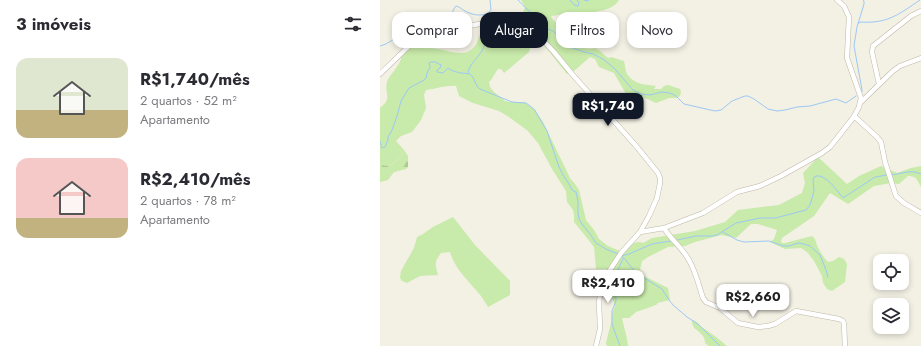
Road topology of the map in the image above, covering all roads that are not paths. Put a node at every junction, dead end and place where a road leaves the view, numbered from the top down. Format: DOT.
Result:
graph roads {
  1 [pos="837,0"];
  2 [pos="921,11"];
  3 [pos="921,58"];
  4 [pos="380,74"];
  5 [pos="879,84"];
  6 [pos="860,103"];
  7 [pos="854,116"];
  8 [pos="921,213"];
  9 [pos="664,228"];
  10 [pos="640,232"];
  11 [pos="596,346"];
  12 [pos="844,346"];
  1 -- 6 [label="street"];
  2 -- 5 [label="street"];
  3 -- 5 [label="street"];
  4 -- 10 [label="street"];
  5 -- 6 [label="street"];
  6 -- 7 [label="street"];
  7 -- 8 [label="street"];
  7 -- 9 [label="street"];
  9 -- 10 [label="street"];
  9 -- 12 [label="street"];
  10 -- 11 [label="street"];
}
